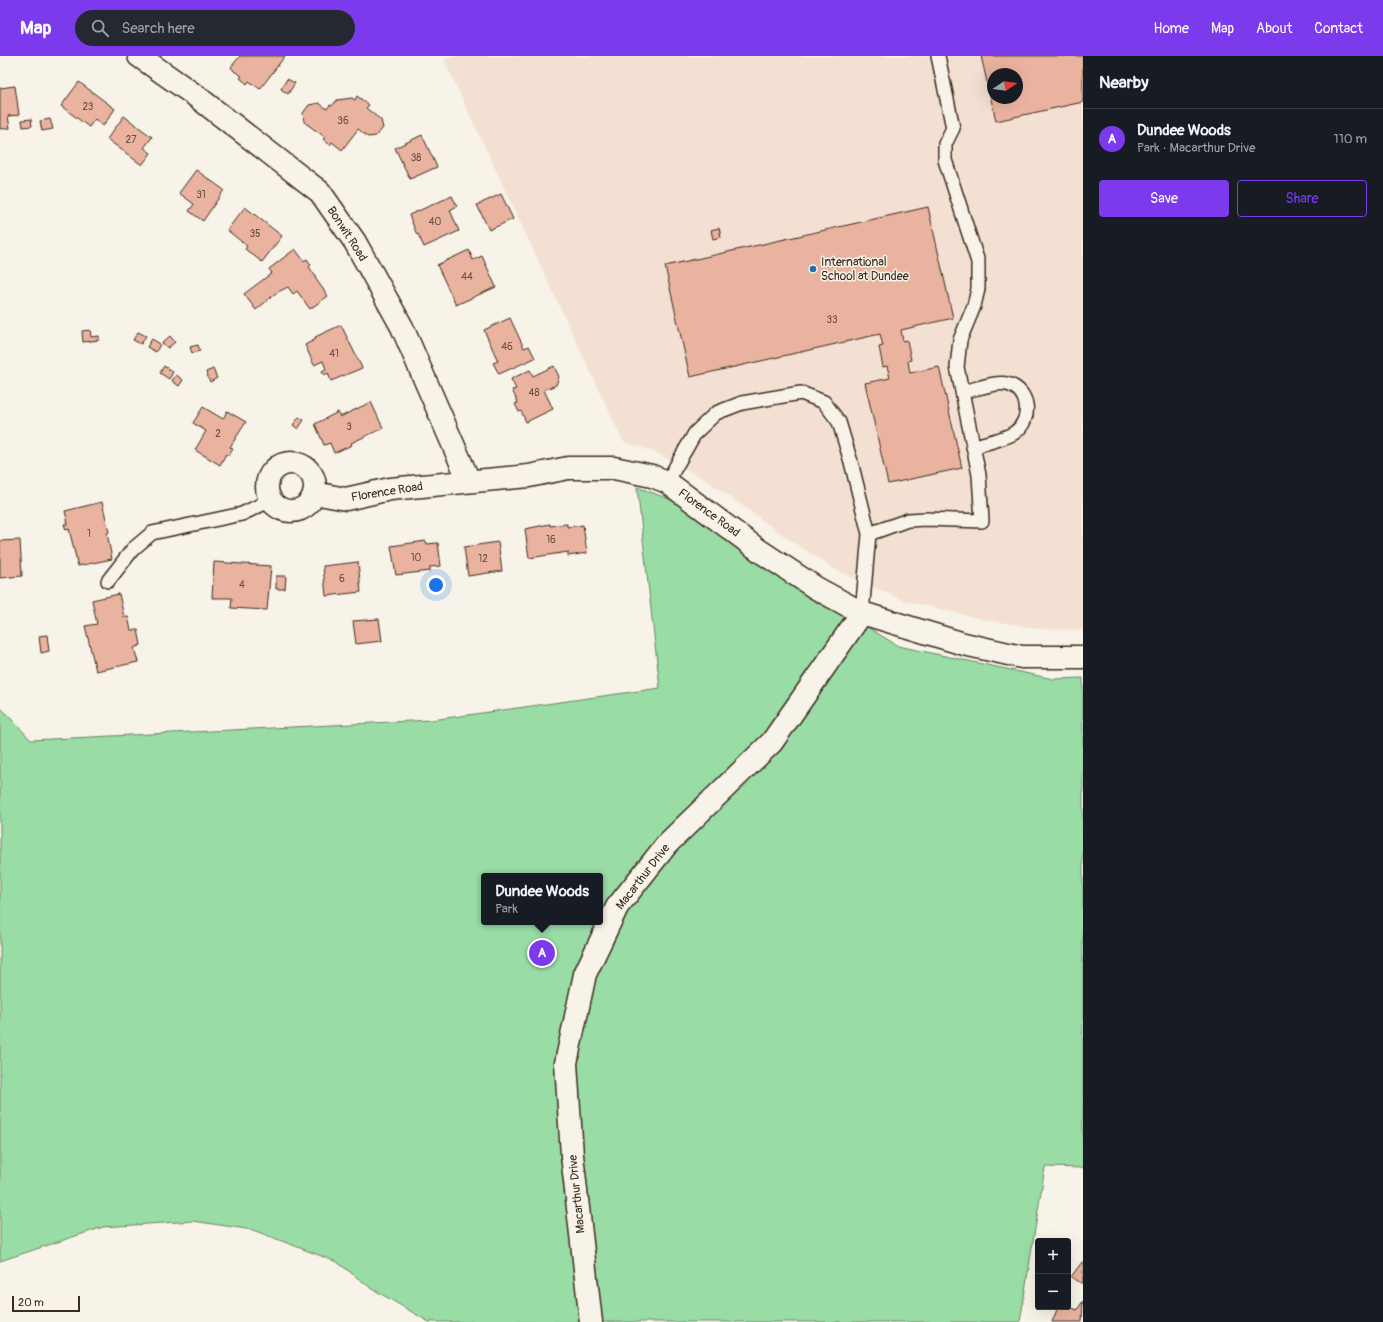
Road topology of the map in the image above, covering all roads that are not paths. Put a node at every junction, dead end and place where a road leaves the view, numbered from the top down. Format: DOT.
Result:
graph roads {
  1 [pos="139,56"];
  2 [pos="938,56"];
  3 [pos="962,392"];
  4 [pos="973,447"];
  5 [pos="470,481"];
  6 [pos="667,482"];
  7 [pos="314,493"];
  8 [pos="271,500"];
  9 [pos="869,534"];
  10 [pos="108,581"];
  11 [pos="862,613"];
  12 [pos="1083,657"];
  13 [pos="591,1322"];
  1 -- 5 [label="street, Bonwit Road"];
  2 -- 3 [label="lane"];
  3 -- 4 [label="lane"];
  3 -- 4 [label="lane"];
  4 -- 9 [label="lane"];
  5 -- 6 [label="street, Florence Road"];
  5 -- 7 [label="street, Florence Road"];
  6 -- 9 [label="lane"];
  6 -- 11 [label="street, Florence Road"];
  7 -- 8 [label="street"];
  7 -- 8 [label="street"];
  8 -- 10 [label="lane"];
  9 -- 11 [label="lane"];
  11 -- 12 [label="street, Florence Road"];
  11 -- 13 [label="street, Macarthur Drive"];
}
